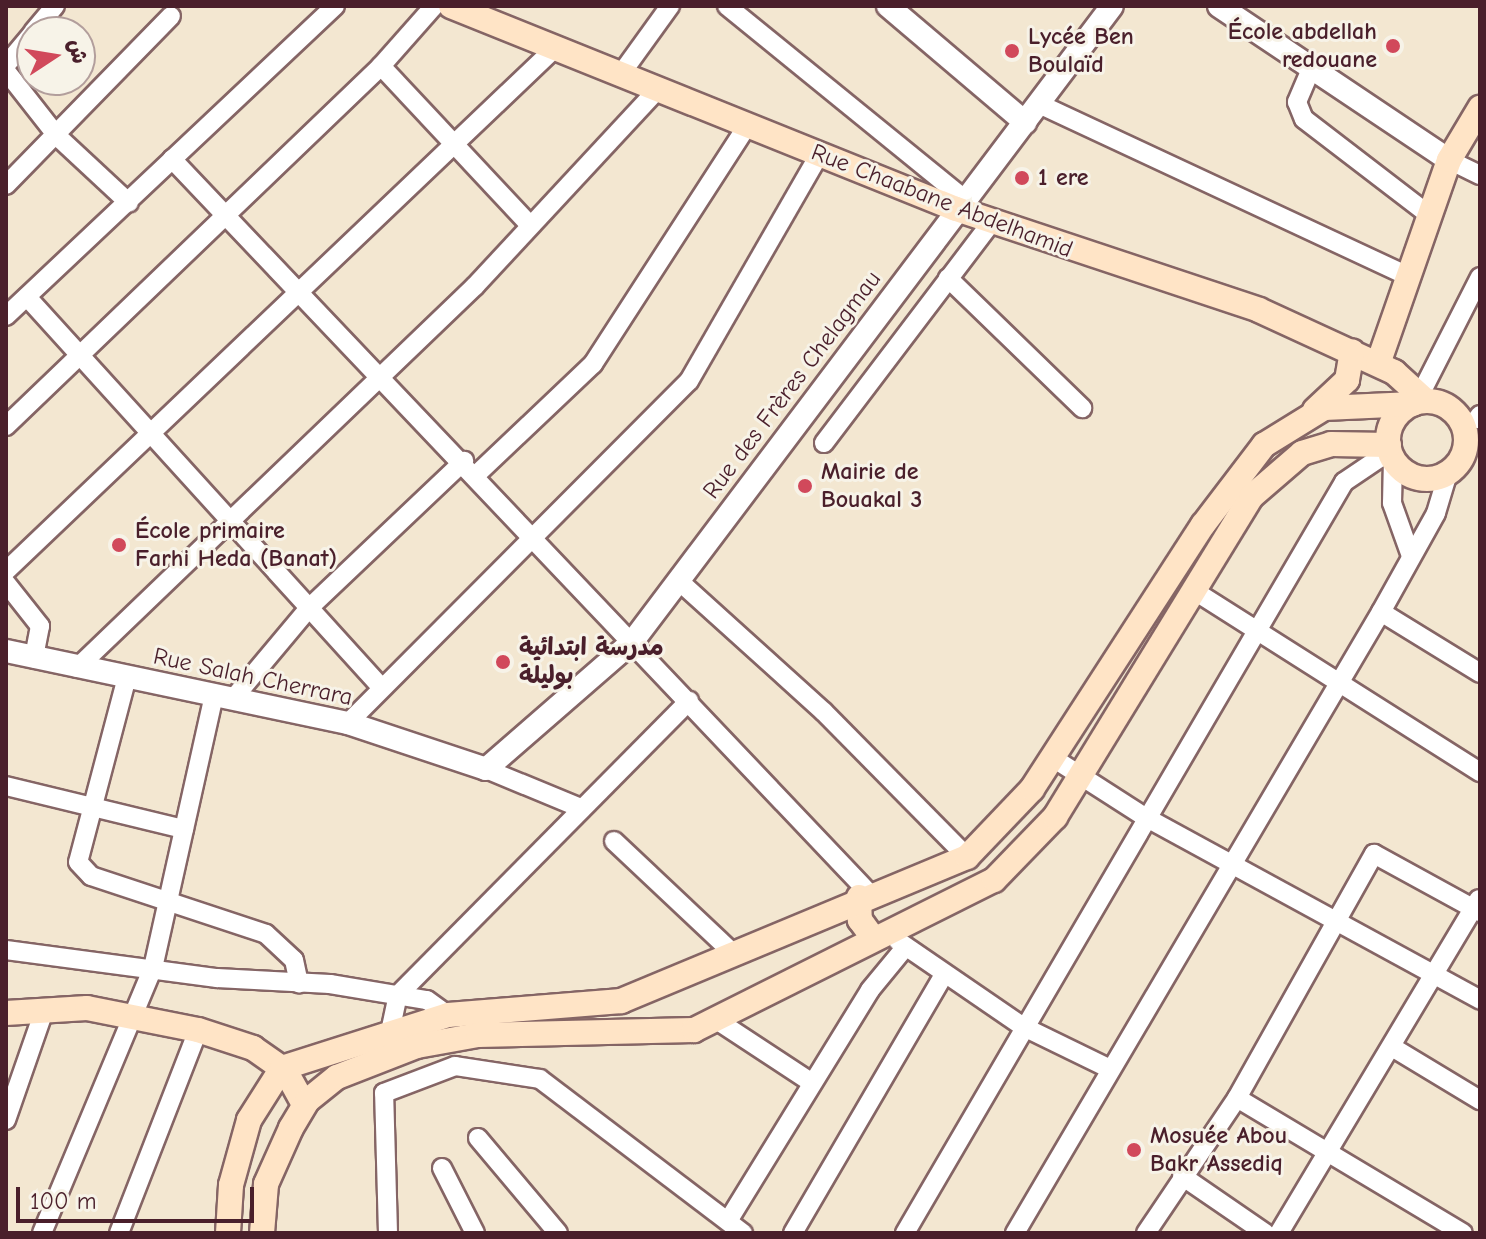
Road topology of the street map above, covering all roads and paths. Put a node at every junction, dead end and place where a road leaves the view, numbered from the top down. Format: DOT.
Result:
graph roads {
  1 [pos="335,6"];
  2 [pos="434,6"];
  3 [pos="451,6"];
  4 [pos="670,6"];
  5 [pos="727,6"];
  6 [pos="888,6"];
  7 [pos="1112,6"];
  8 [pos="1219,6"];
  9 [pos="171,16"];
  10 [pos="553,50"];
  11 [pos="381,66"];
  12 [pos="6,68"];
  13 [pos="1311,69"];
  14 [pos="621,74"];
  15 [pos="659,88"];
  16 [pos="1480,108"];
  17 [pos="1032,113"];
  18 [pos="747,126"];
  19 [pos="57,136"];
  20 [pos="456,143"];
  21 [pos="819,155"];
  22 [pos="172,159"];
  23 [pos="1449,160"];
  24 [pos="1480,175"];
  25 [pos="6,185"];
  26 [pos="129,203"];
  27 [pos="960,204"];
  28 [pos="224,212"];
  29 [pos="1429,215"];
  30 [pos="992,222"];
  31 [pos="530,225"];
  32 [pos="1408,276"];
  33 [pos="1480,277"];
  34 [pos="948,278"];
  35 [pos="299,291"];
  36 [pos="27,297"];
  37 [pos="7,314"];
  38 [pos="82,354"];
  39 [pos="1363,357"];
  40 [pos="381,377"];
  41 [pos="1420,399"];
  42 [pos="1377,402"];
  43 [pos="1082,408"];
  44 [pos="1310,414"];
  45 [pos="1474,418"];
  46 [pos="6,426"];
  47 [pos="154,429"];
  48 [pos="824,443"];
  49 [pos="1390,446"];
  50 [pos="471,468"];
  51 [pos="1462,470"];
  52 [pos="226,520"];
  53 [pos="536,536"];
  54 [pos="1411,556"];
  55 [pos="6,571"];
  56 [pos="679,581"];
  57 [pos="6,583"];
  58 [pos="1193,590"];
  59 [pos="309,608"];
  60 [pos="1381,612"];
  61 [pos="1260,631"];
  62 [pos="633,641"];
  63 [pos="6,651"];
  64 [pos="34,658"];
  65 [pos="77,668"];
  66 [pos="1480,673"];
  67 [pos="127,677"];
  68 [pos="1339,681"];
  69 [pos="381,687"];
  70 [pos="223,697"];
  71 [pos="689,701"];
  72 [pos="348,723"];
  73 [pos="1053,758"];
  74 [pos="486,769"];
  75 [pos="1480,772"];
  76 [pos="1079,776"];
  77 [pos="6,786"];
  78 [pos="578,807"];
  79 [pos="92,808"];
  80 [pos="1145,817"];
  81 [pos="184,829"];
  82 [pos="614,841"];
  83 [pos="967,857"];
  84 [pos="1230,863"];
  85 [pos="893,885"];
  86 [pos="864,895"];
  87 [pos="170,904"];
  88 [pos="1478,906"];
  89 [pos="1334,920"];
  90 [pos="894,936"];
  91 [pos="6,950"];
  92 [pos="735,955"];
  93 [pos="153,968"];
  94 [pos="1432,975"];
  95 [pos="942,978"];
  96 [pos="299,983"];
  97 [pos="398,995"];
  98 [pos="1480,1000"];
  99 [pos="44,1011"];
  100 [pos="6,1013"];
  101 [pos="133,1014"];
  102 [pos="448,1015"];
  103 [pos="718,1021"];
  104 [pos="1022,1026"];
  105 [pos="198,1030"];
  106 [pos="390,1032"];
  107 [pos="1392,1047"];
  108 [pos="379,1059"];
  109 [pos="282,1068"];
  110 [pos="1110,1069"];
  111 [pos="811,1082"];
  112 [pos="384,1093"];
  113 [pos="1237,1098"];
  114 [pos="1480,1100"];
  115 [pos="304,1104"];
  116 [pos="6,1120"];
  117 [pos="478,1138"];
  118 [pos="242,1144"];
  119 [pos="1331,1149"];
  120 [pos="279,1155"];
  121 [pos="442,1168"];
  122 [pos="1182,1176"];
  123 [pos="731,1228"];
  124 [pos="227,1232"];
  125 [pos="42,1233"];
  126 [pos="119,1233"];
  127 [pos="262,1233"];
  128 [pos="388,1233"];
  129 [pos="475,1233"];
  130 [pos="558,1233"];
  131 [pos="793,1233"];
  132 [pos="905,1233"];
  133 [pos="1015,1233"];
  134 [pos="1146,1233"];
  135 [pos="1265,1233"];
  136 [pos="1279,1233"];
  137 [pos="1463,1233"];
  1 -- 22 [label="street"];
  2 -- 11 [label="street"];
  3 -- 10 [label="main road, Rue Chaabane Abdelhamid"];
  4 -- 14 [label="street"];
  5 -- 27 [label="street"];
  6 -- 17 [label="street"];
  7 -- 17 [label="street, Rue des Frères Chelagmau"];
  8 -- 13 [label="street"];
  9 -- 19 [label="street"];
  10 -- 14 [label="main road, Rue Chaabane Abdelhamid"];
  10 -- 20 [label="street"];
  11 -- 20 [label="street"];
  11 -- 28 [label="street"];
  12 -- 19 [label="street"];
  13 -- 23 [label="street"];
  13 -- 29 [label="street"];
  14 -- 15 [label="main road, Rue Chaabane Abdelhamid"];
  15 -- 18 [label="main road, Rue Chaabane Abdelhamid"];
  15 -- 31 [label="street"];
  16 -- 23 [label="main road"];
  17 -- 27 [label="street, Rue des Frères Chelagmau"];
  17 -- 32 [label="street"];
  18 -- 21 [label="main road, Rue Chaabane Abdelhamid"];
  18 -- 50 [label="street"];
  19 -- 25 [label="street"];
  19 -- 26 [label="street"];
  20 -- 31 [label="street"];
  20 -- 35 [label="street"];
  21 -- 27 [label="main road, Rue Chaabane Abdelhamid"];
  21 -- 53 [label="street"];
  22 -- 26 [label="street"];
  22 -- 28 [label="street"];
  23 -- 24 [label="street"];
  23 -- 29 [label="main road"];
  26 -- 36 [label="street"];
  27 -- 30 [label="main road, Rue Chaabane Abdelhamid"];
  27 -- 56 [label="street, Rue des Frères Chelagmau"];
  28 -- 35 [label="street"];
  28 -- 38 [label="street"];
  29 -- 32 [label="main road"];
  30 -- 34 [label="street"];
  30 -- 39 [label="main road, Rue Chaabane Abdelhamid"];
  31 -- 40 [label="street"];
  32 -- 39 [label="main road"];
  33 -- 41 [label="street"];
  34 -- 43 [label="street"];
  34 -- 48 [label="street"];
  35 -- 40 [label="street"];
  35 -- 47 [label="street"];
  36 -- 37 [label="street"];
  36 -- 38 [label="street"];
  38 -- 46 [label="street"];
  38 -- 47 [label="street"];
  39 -- 41 [label="main road, Rue Chaabane Abdelhamid"];
  39 -- 42 [label="main road"];
  39 -- 44 [label="main road"];
  40 -- 50 [label="street"];
  40 -- 52 [label="street"];
  41 -- 42 [label="main road"];
  41 -- 45 [label="main road, Rue Chaabane Abdelhamid"];
  41 -- 49 [label="main road"];
  42 -- 44 [label="main road"];
  42 -- 49 [label="main road"];
  44 -- 73 [label="main road"];
  45 -- 51 [label="main road"];
  47 -- 52 [label="street"];
  47 -- 55 [label="street"];
  49 -- 51 [label="main road"];
  49 -- 54 [label="street"];
  49 -- 58 [label="main road"];
  49 -- 61 [label="street"];
  50 -- 53 [label="street"];
  50 -- 59 [label="street"];
  51 -- 54 [label="street"];
  52 -- 59 [label="street"];
  52 -- 65 [label="street"];
  53 -- 62 [label="street"];
  53 -- 69 [label="street"];
  54 -- 60 [label="street"];
  56 -- 62 [label="street, Rue des Frères Chelagmau"];
  56 -- 83 [label="street"];
  57 -- 64 [label="street"];
  58 -- 61 [label="street"];
  58 -- 76 [label="main road"];
  59 -- 69 [label="street"];
  59 -- 70 [label="street"];
  60 -- 66 [label="street"];
  60 -- 68 [label="street"];
  61 -- 68 [label="street"];
  61 -- 80 [label="street"];
  62 -- 71 [label="street"];
  62 -- 74 [label="street, Rue des Frères Chelagmau"];
  63 -- 64 [label="street, Rue Salah Cherrara"];
  64 -- 65 [label="street, Rue Salah Cherrara"];
  65 -- 67 [label="street, Rue Salah Cherrara"];
  67 -- 70 [label="street, Rue Salah Cherrara"];
  67 -- 79 [label="street"];
  68 -- 75 [label="street"];
  68 -- 84 [label="street"];
  69 -- 72 [label="street"];
  70 -- 72 [label="street, Rue Salah Cherrara"];
  70 -- 81 [label="street"];
  71 -- 78 [label="street"];
  71 -- 86 [label="street"];
  72 -- 74 [label="street, Rue Salah Cherrara"];
  73 -- 76 [label="street"];
  73 -- 83 [label="main road"];
  74 -- 78 [label="street"];
  76 -- 80 [label="street"];
  76 -- 90 [label="main road"];
  77 -- 79 [label="street"];
  78 -- 97 [label="street"];
  79 -- 81 [label="street"];
  79 -- 87 [label="street"];
  80 -- 84 [label="street"];
  80 -- 104 [label="street"];
  81 -- 87 [label="street"];
  82 -- 92 [label="street"];
  83 -- 85 [label="main road"];
  84 -- 89 [label="street"];
  84 -- 110 [label="street"];
  85 -- 86 [label="main road"];
  85 -- 90 [label="main road"];
  86 -- 90 [label="main road"];
  86 -- 92 [label="main road"];
  87 -- 93 [label="street"];
  87 -- 96 [label="street"];
  88 -- 89 [label="street"];
  88 -- 94 [label="street"];
  89 -- 94 [label="street"];
  89 -- 113 [label="street"];
  90 -- 95 [label="street"];
  90 -- 103 [label="main road"];
  90 -- 111 [label="street"];
  91 -- 93 [label="street"];
  92 -- 102 [label="main road"];
  93 -- 96 [label="street"];
  93 -- 101 [label="street"];
  94 -- 98 [label="street"];
  94 -- 107 [label="street"];
  95 -- 104 [label="street"];
  95 -- 131 [label="street"];
  96 -- 97 [label="street"];
  97 -- 102 [label="street"];
  97 -- 106 [label="street"];
  99 -- 100 [label="main road"];
  99 -- 101 [label="main road"];
  99 -- 116 [label="street"];
  101 -- 105 [label="main road"];
  101 -- 125 [label="street"];
  102 -- 106 [label="main road"];
  103 -- 108 [label="main road"];
  103 -- 111 [label="street"];
  104 -- 110 [label="street"];
  104 -- 132 [label="street"];
  105 -- 109 [label="main road"];
  105 -- 126 [label="street"];
  106 -- 109 [label="main road"];
  107 -- 114 [label="street"];
  107 -- 119 [label="street"];
  108 -- 112 [label="street"];
  108 -- 115 [label="main road"];
  109 -- 115 [label="main road"];
  109 -- 118 [label="main road"];
  110 -- 133 [label="street"];
  111 -- 123 [label="street"];
  112 -- 123 [label="street"];
  112 -- 128 [label="street"];
  113 -- 119 [label="street"];
  113 -- 122 [label="street"];
  115 -- 120 [label="main road"];
  117 -- 130 [label="street"];
  118 -- 120 [label="main road"];
  118 -- 124 [label="main road"];
  119 -- 136 [label="street"];
  119 -- 137 [label="street"];
  120 -- 127 [label="main road"];
  121 -- 129 [label="street"];
  122 -- 134 [label="street"];
  122 -- 135 [label="street"];
}
